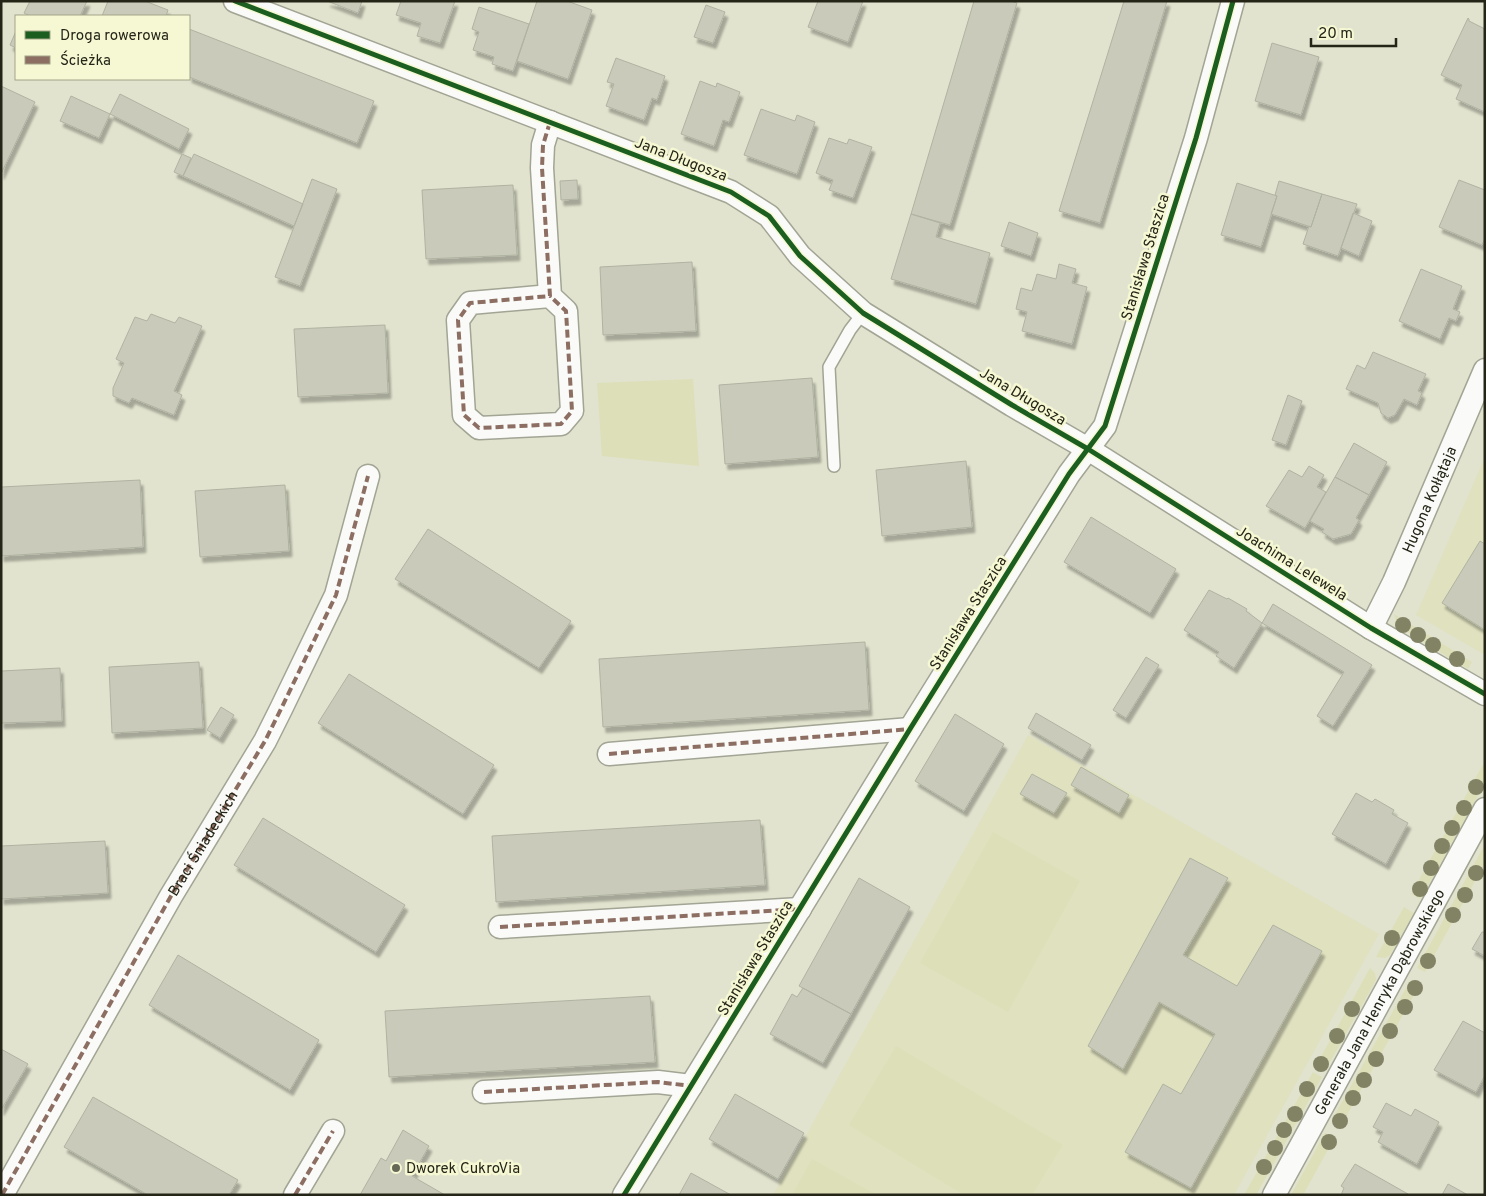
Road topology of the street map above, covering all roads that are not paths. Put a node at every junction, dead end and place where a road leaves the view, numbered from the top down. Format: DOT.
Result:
graph roads {
  1 [pos="235,1"];
  2 [pos="1234,1"];
  3 [pos="550,122"];
  4 [pos="550,296"];
  5 [pos="863,313"];
  6 [pos="1485,370"];
  7 [pos="1088,449"];
  8 [pos="834,466"];
  9 [pos="368,476"];
  10 [pos="1371,628"];
  11 [pos="1485,694"];
  12 [pos="910,729"];
  13 [pos="609,754"];
  14 [pos="1485,809"];
  15 [pos="800,909"];
  16 [pos="500,928"];
  17 [pos="691,1086"];
  18 [pos="484,1092"];
  19 [pos="333,1131"];
  20 [pos="2,1195"];
  21 [pos="295,1195"];
  22 [pos="624,1195"];
  23 [pos="1274,1195"];
  1 -- 3 [label="street, Jana Długosza"];
  2 -- 7 [label="street, Stanisława Staszica"];
  3 -- 4 [label="street"];
  3 -- 5 [label="street, Jana Długosza"];
  4 -- 4 [label="street"];
  5 -- 7 [label="street, Jana Długosza"];
  5 -- 8 [label="lane"];
  6 -- 10 [label="street, Hugona Kołłątaja"];
  7 -- 10 [label="street, Joachima Lelewela"];
  7 -- 12 [label="street, Stanisława Staszica"];
  9 -- 20 [label="street, Braci Śniadeckich"];
  10 -- 11 [label="street, Joachima Lelewela"];
  12 -- 13 [label="street"];
  12 -- 15 [label="street, Stanisława Staszica"];
  14 -- 23 [label="street, Generała Jana Henryka Dąbrowskiego"];
  15 -- 16 [label="street"];
  15 -- 17 [label="street, Stanisława Staszica"];
  17 -- 18 [label="street"];
  17 -- 22 [label="street, Stanisława Staszica"];
  19 -- 21 [label="street"];
}
